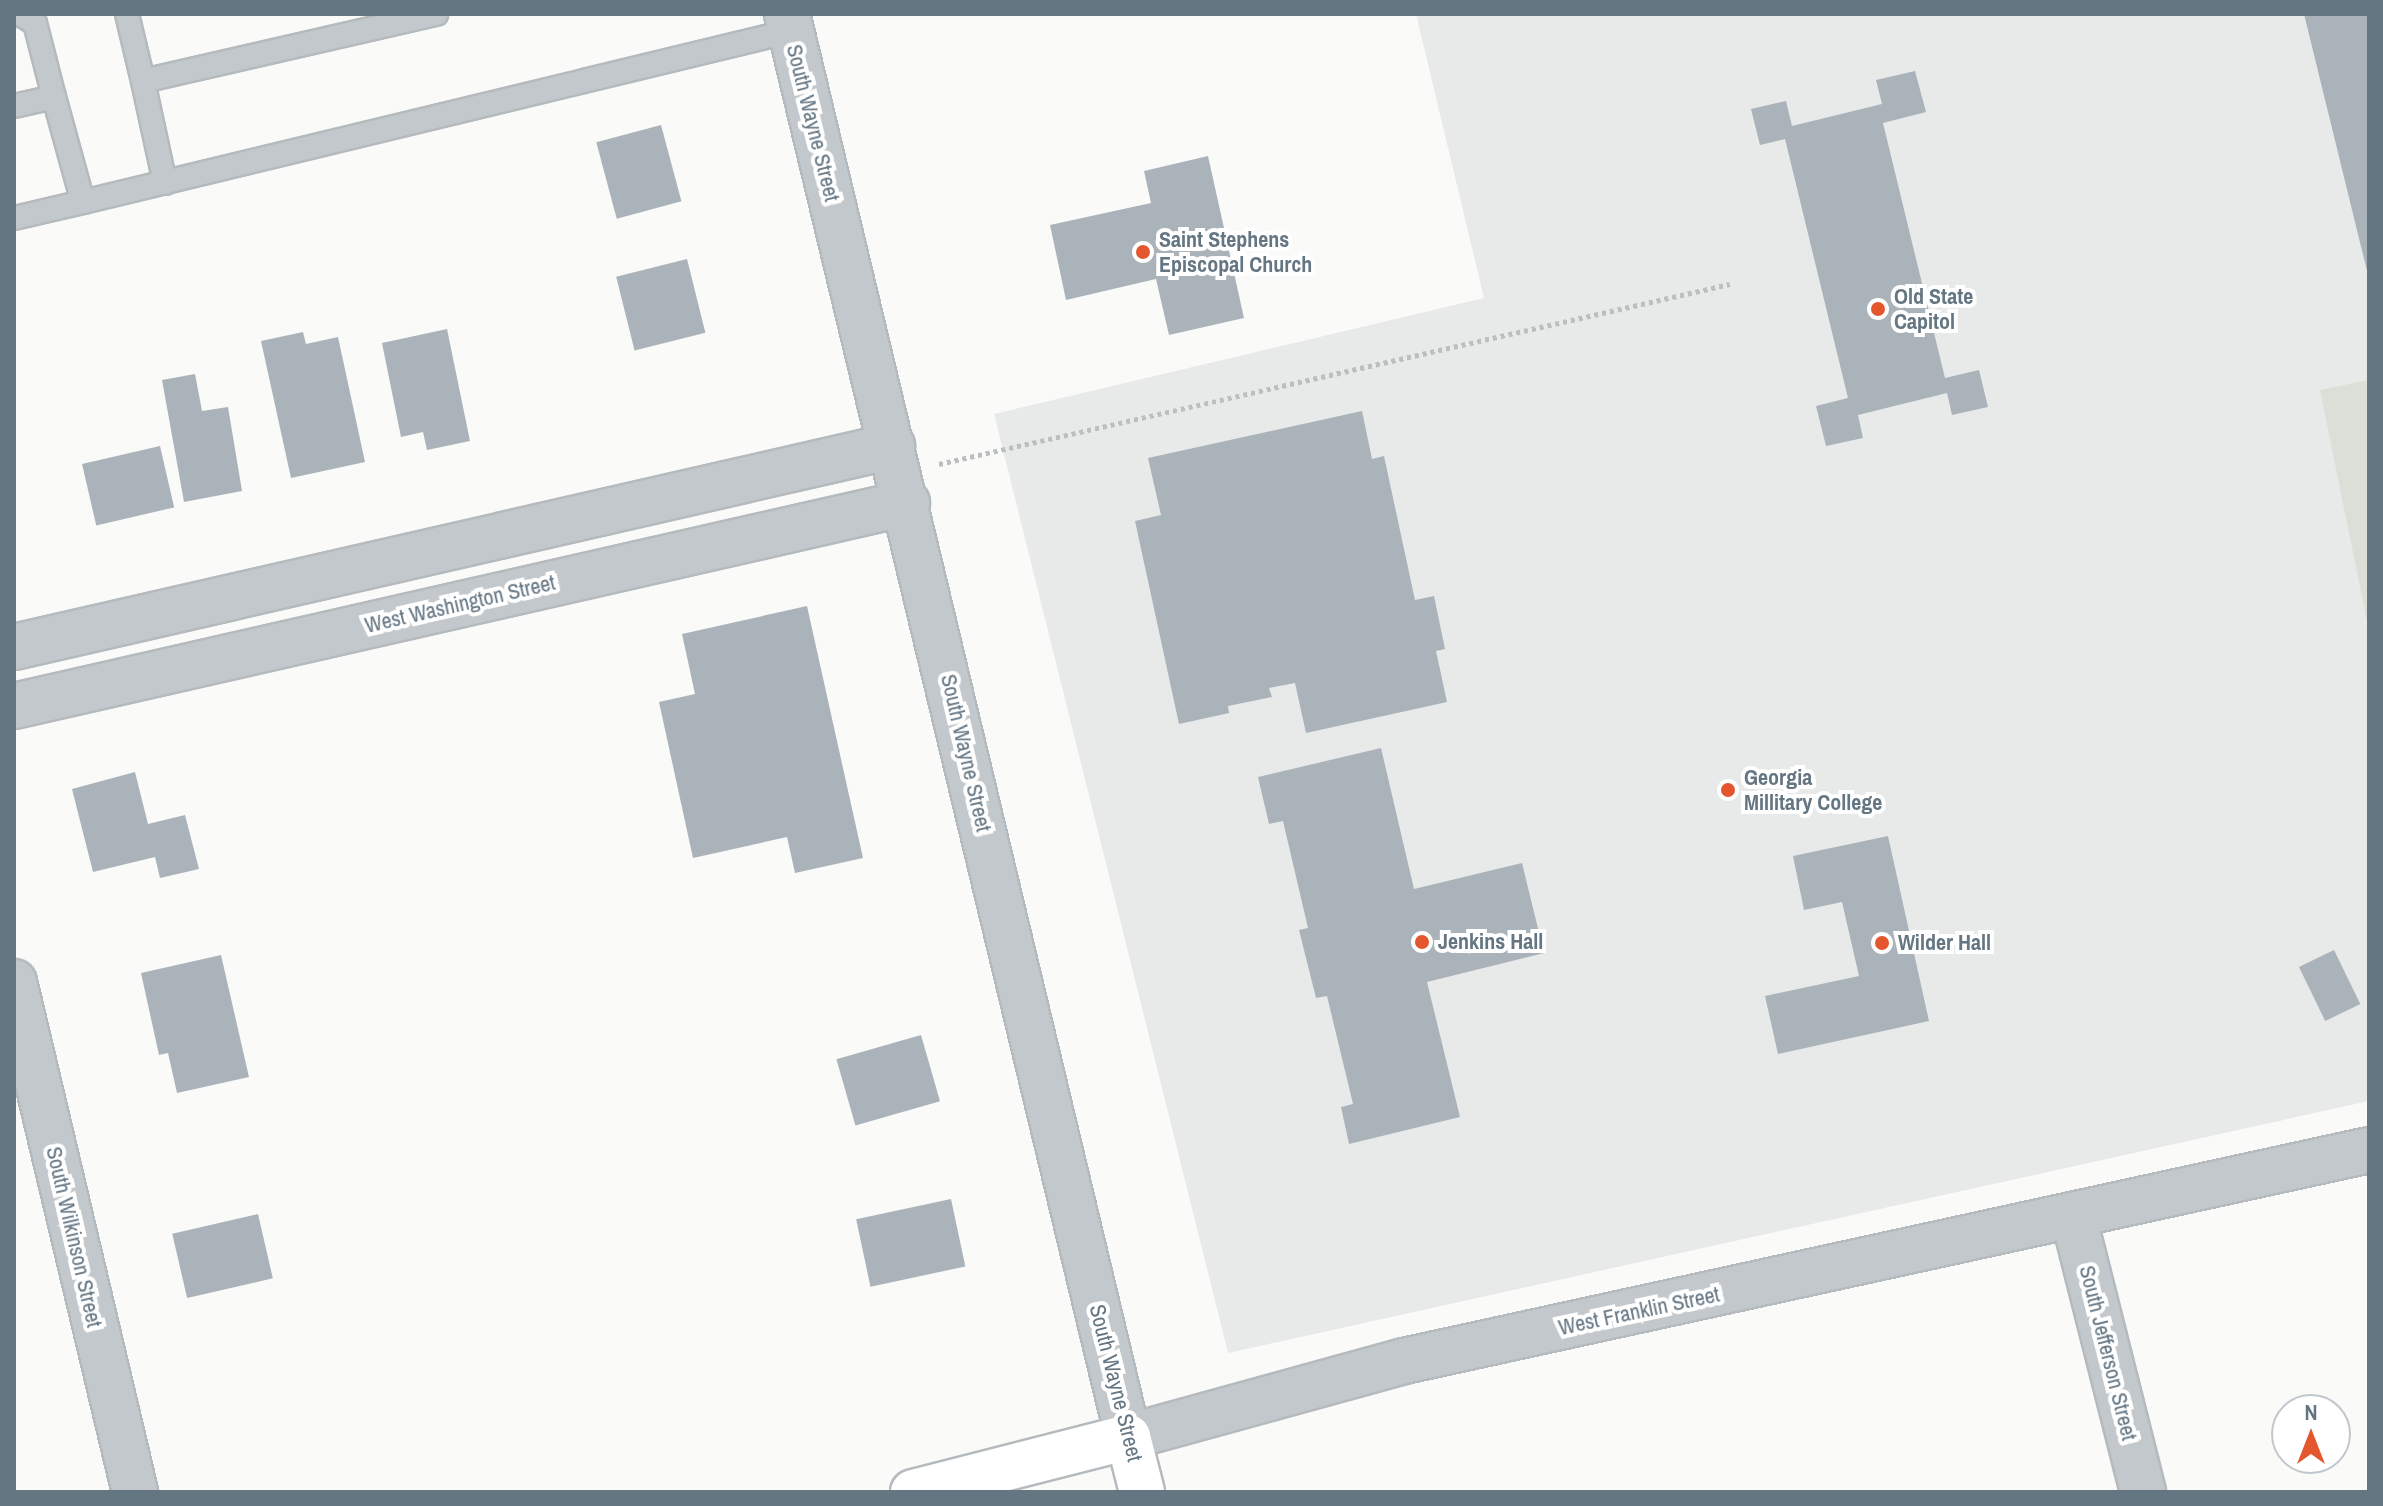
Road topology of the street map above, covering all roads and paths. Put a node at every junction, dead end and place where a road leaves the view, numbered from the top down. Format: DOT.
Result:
graph roads {
  1 [pos="20,14"];
  2 [pos="127,14"];
  3 [pos="436,14"];
  4 [pos="789,22"];
  5 [pos="143,81"];
  6 [pos="54,97"];
  7 [pos="14,106"];
  8 [pos="165,183"];
  9 [pos="83,202"];
  10 [pos="14,218"];
  11 [pos="1730,284"];
  12 [pos="899,474"];
  13 [pos="417,557"];
  14 [pos="429,610"];
  15 [pos="14,647"];
  16 [pos="14,706"];
  17 [pos="14,982"];
  18 [pos="2369,1150"];
  19 [pos="2073,1215"];
  20 [pos="1128,1437"];
  21 [pos="135,1492"];
  22 [pos="913,1492"];
  23 [pos="1142,1492"];
  24 [pos="2143,1492"];
  1 -- 6 [label="lane"];
  2 -- 5 [label="lane"];
  3 -- 5 [label="lane"];
  4 -- 8 [label="lane"];
  4 -- 12 [label="street, South Wayne Street"];
  5 -- 8 [label="lane"];
  6 -- 7 [label="lane"];
  6 -- 9 [label="lane"];
  8 -- 9 [label="lane"];
  9 -- 10 [label="lane"];
  11 -- 12 [label="path"];
  12 -- 13 [label="street"];
  12 -- 14 [label="street, West Washington Street"];
  12 -- 20 [label="street, South Wayne Street"];
  13 -- 14 [label="street"];
  13 -- 15 [label="street"];
  14 -- 16 [label="street, West Washington Street"];
  17 -- 21 [label="street, South Wilkinson Street"];
  18 -- 19 [label="street, West Franklin Street"];
  19 -- 20 [label="street, West Franklin Street"];
  19 -- 24 [label="street, South Jefferson Street"];
  20 -- 22 [label="main road, West Franklin Street"];
  20 -- 23 [label="main road, South Wayne Street"];
}
